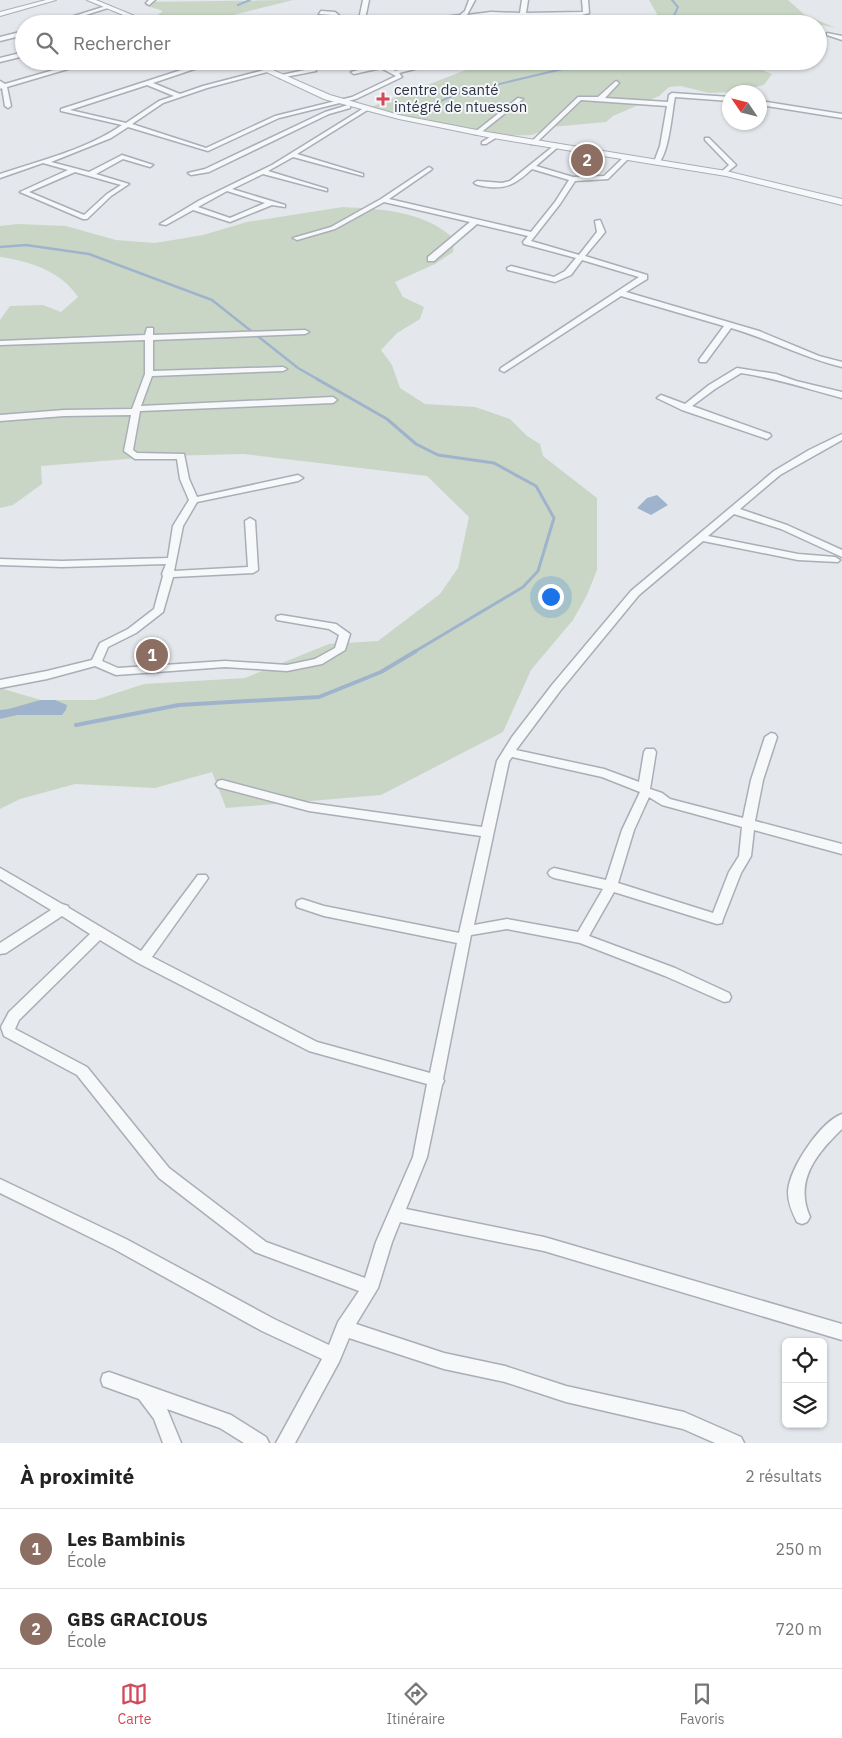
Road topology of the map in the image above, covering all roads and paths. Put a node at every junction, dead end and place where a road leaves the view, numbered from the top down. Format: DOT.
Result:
graph roads {
  1 [pos="53,0"];
  2 [pos="90,0"];
  3 [pos="366,0"];
  4 [pos="472,0"];
  5 [pos="526,0"];
  6 [pos="585,0"];
  7 [pos="108,7"];
  8 [pos="0,13"];
  9 [pos="321,13"];
  10 [pos="523,13"];
  11 [pos="81,15"];
  12 [pos="128,15"];
  13 [pos="335,15"];
  14 [pos="363,15"];
  15 [pos="463,15"];
  16 [pos="482,15"];
  17 [pos="829,34"];
  18 [pos="15,35"];
  19 [pos="842,38"];
  20 [pos="0,39"];
  21 [pos="15,56"];
  22 [pos="0,60"];
  23 [pos="58,70"];
  24 [pos="188,70"];
  25 [pos="314,70"];
  26 [pos="363,70"];
  27 [pos="387,70"];
  28 [pos="406,70"];
  29 [pos="268,71"];
  30 [pos="354,72"];
  31 [pos="392,73"];
  32 [pos="280,76"];
  33 [pos="616,82"];
  34 [pos="148,83"];
  35 [pos="1,85"];
  36 [pos="178,95"];
  37 [pos="601,98"];
  38 [pos="722,98"];
  39 [pos="520,99"];
  40 [pos="339,101"];
  41 [pos="671,104"];
  42 [pos="767,104"];
  43 [pos="8,106"];
  44 [pos="355,106"];
  45 [pos="366,109"];
  46 [pos="842,116"];
  47 [pos="128,125"];
  48 [pos="477,133"];
  49 [pos="496,136"];
  50 [pos="707,139"];
  51 [pos="484,143"];
  52 [pos="533,143"];
  53 [pos="556,146"];
  54 [pos="292,155"];
  55 [pos="626,157"];
  56 [pos="46,160"];
  57 [pos="657,162"];
  58 [pos="150,165"];
  59 [pos="531,167"];
  60 [pos="428,169"];
  61 [pos="74,170"];
  62 [pos="264,172"];
  63 [pos="191,173"];
  64 [pos="723,173"];
  65 [pos="90,174"];
  66 [pos="361,175"];
  67 [pos="0,176"];
  68 [pos="573,179"];
  69 [pos="477,183"];
  70 [pos="226,189"];
  71 [pos="325,190"];
  72 [pos="384,200"];
  73 [pos="271,202"];
  74 [pos="842,202"];
  75 [pos="283,206"];
  76 [pos="192,207"];
  77 [pos="476,221"];
  78 [pos="598,221"];
  79 [pos="164,224"];
  80 [pos="533,235"];
  81 [pos="297,238"];
  82 [pos="580,257"];
  83 [pos="431,259"];
  84 [pos="511,268"];
  85 [pos="620,293"];
  86 [pos="730,325"];
  87 [pos="305,332"];
  88 [pos="149,334"];
  89 [pos="0,343"];
  90 [pos="703,360"];
  91 [pos="842,365"];
  92 [pos="284,370"];
  93 [pos="504,370"];
  94 [pos="149,374"];
  95 [pos="842,395"];
  96 [pos="660,398"];
  97 [pos="333,400"];
  98 [pos="685,408"];
  99 [pos="136,411"];
  100 [pos="0,418"];
  101 [pos="767,436"];
  102 [pos="842,437"];
  103 [pos="298,478"];
  104 [pos="194,500"];
  105 [pos="732,510"];
  106 [pos="250,521"];
  107 [pos="700,537"];
  108 [pos="838,557"];
  109 [pos="172,561"];
  110 [pos="0,562"];
  111 [pos="167,574"];
  112 [pos="281,618"];
  113 [pos="96,662"];
  114 [pos="0,684"];
  115 [pos="771,737"];
  116 [pos="509,752"];
  117 [pos="650,752"];
  118 [pos="222,784"];
  119 [pos="645,790"];
  120 [pos="748,824"];
  121 [pos="487,832"];
  122 [pos="842,849"];
  123 [pos="0,872"];
  124 [pos="554,873"];
  125 [pos="202,878"];
  126 [pos="611,886"];
  127 [pos="302,904"];
  128 [pos="63,909"];
  129 [pos="100,932"];
  130 [pos="464,935"];
  131 [pos="581,938"];
  132 [pos="1,948"];
  133 [pos="142,959"];
  134 [pos="724,997"];
  135 [pos="437,1081"];
  136 [pos="842,1120"];
  137 [pos="0,1186"];
  138 [pos="396,1214"];
  139 [pos="802,1217"];
  140 [pos="370,1288"];
  141 [pos="344,1328"];
  142 [pos="842,1332"];
  143 [pos="333,1356"];
  144 [pos="109,1380"];
  145 [pos="145,1393"];
  146 [pos="172,1443"];
  147 [pos="260,1443"];
  148 [pos="285,1443"];
  149 [pos="735,1443"];
  1 -- 8 [label="street"];
  2 -- 7 [label="street"];
  3 -- 14 [label="street"];
  4 -- 15 [label="street"];
  5 -- 10 [label="street"];
  6 -- 10 [label="street"];
  7 -- 11 [label="street"];
  7 -- 12 [label="street"];
  9 -- 13 [label="street"];
  10 -- 16 [label="street"];
  17 -- 19 [label="street"];
  18 -- 20 [label="street"];
  21 -- 22 [label="street"];
  23 -- 35 [label="street"];
  24 -- 34 [label="street"];
  25 -- 32 [label="street"];
  26 -- 30 [label="street"];
  27 -- 31 [label="street"];
  28 -- 31 [label="street"];
  29 -- 32 [label="street"];
  29 -- 36 [label="street"];
  31 -- 40 [label="street"];
  32 -- 40 [label="street"];
  33 -- 37 [label="street"];
  34 -- 36 [label="street"];
  34 -- 47 [label="street"];
  35 -- 43 [label="street"];
  36 -- 47 [label="street"];
  37 -- 41 [label="street"];
  37 -- 52 [label="street"];
  38 -- 41 [label="street"];
  39 -- 48 [label="street"];
  40 -- 44 [label="street"];
  40 -- 47 [label="street"];
  41 -- 57 [label="street"];
  42 -- 46 [label="street"];
  44 -- 45 [label="street"];
  44 -- 63 [label="street"];
  45 -- 48 [label="street"];
  45 -- 54 [label="street"];
  47 -- 56 [label="street"];
  48 -- 49 [label="street"];
  49 -- 51 [label="street"];
  49 -- 52 [label="street"];
  50 -- 64 [label="street"];
  52 -- 53 [label="street"];
  53 -- 55 [label="street"];
  53 -- 59 [label="street"];
  54 -- 62 [label="street"];
  54 -- 66 [label="street"];
  55 -- 57 [label="street"];
  55 -- 68 [label="street"];
  56 -- 61 [label="street"];
  56 -- 67 [label="street"];
  57 -- 64 [label="street"];
  58 -- 65 [label="street"];
  59 -- 68 [label="street"];
  59 -- 69 [label="street"];
  60 -- 72 [label="street"];
  61 -- 65 [label="street"];
  61 -- 65 [label="street"];
  62 -- 70 [label="street"];
  62 -- 71 [label="street"];
  64 -- 74 [label="street"];
  68 -- 80 [label="street"];
  70 -- 73 [label="street"];
  70 -- 76 [label="street"];
  72 -- 77 [label="street"];
  72 -- 81 [label="street"];
  73 -- 75 [label="street"];
  73 -- 76 [label="street"];
  76 -- 79 [label="street"];
  77 -- 80 [label="street"];
  77 -- 83 [label="street"];
  78 -- 82 [label="street"];
  80 -- 82 [label="street"];
  82 -- 84 [label="street"];
  82 -- 85 [label="street"];
  85 -- 86 [label="street"];
  85 -- 93 [label="street"];
  86 -- 90 [label="street"];
  86 -- 91 [label="street"];
  87 -- 88 [label="street"];
  88 -- 89 [label="street"];
  88 -- 94 [label="street"];
  92 -- 94 [label="street"];
  94 -- 99 [label="street"];
  95 -- 98 [label="street"];
  96 -- 98 [label="street"];
  97 -- 99 [label="street"];
  98 -- 101 [label="street"];
  99 -- 100 [label="street"];
  99 -- 104 [label="street"];
  102 -- 105 [label="street"];
  103 -- 104 [label="street"];
  104 -- 109 [label="street"];
  105 -- 107 [label="street"];
  105 -- 108 [label="street"];
  106 -- 111 [label="street"];
  107 -- 108 [label="street"];
  107 -- 116 [label="street"];
  109 -- 110 [label="street"];
  109 -- 111 [label="street"];
  111 -- 113 [label="street"];
  112 -- 113 [label="street"];
  113 -- 114 [label="street"];
  115 -- 120 [label="street"];
  116 -- 119 [label="street"];
  116 -- 121 [label="street"];
  117 -- 119 [label="street"];
  118 -- 121 [label="street"];
  119 -- 120 [label="street"];
  119 -- 126 [label="street"];
  120 -- 122 [label="street"];
  120 -- 126 [label="street"];
  121 -- 130 [label="street"];
  123 -- 128 [label="street"];
  124 -- 126 [label="street"];
  125 -- 133 [label="street"];
  126 -- 131 [label="street"];
  127 -- 130 [label="street"];
  128 -- 129 [label="street"];
  128 -- 132 [label="street"];
  129 -- 133 [label="street"];
  129 -- 140 [label="street"];
  130 -- 131 [label="street"];
  130 -- 135 [label="street"];
  131 -- 134 [label="street"];
  133 -- 135 [label="street"];
  135 -- 138 [label="street"];
  136 -- 139 [label="street"];
  137 -- 143 [label="street"];
  138 -- 140 [label="street"];
  138 -- 142 [label="street"];
  140 -- 141 [label="street"];
  141 -- 143 [label="street"];
  141 -- 149 [label="street"];
  143 -- 148 [label="street"];
  144 -- 145 [label="street"];
  145 -- 146 [label="street"];
  145 -- 147 [label="street"];
}
